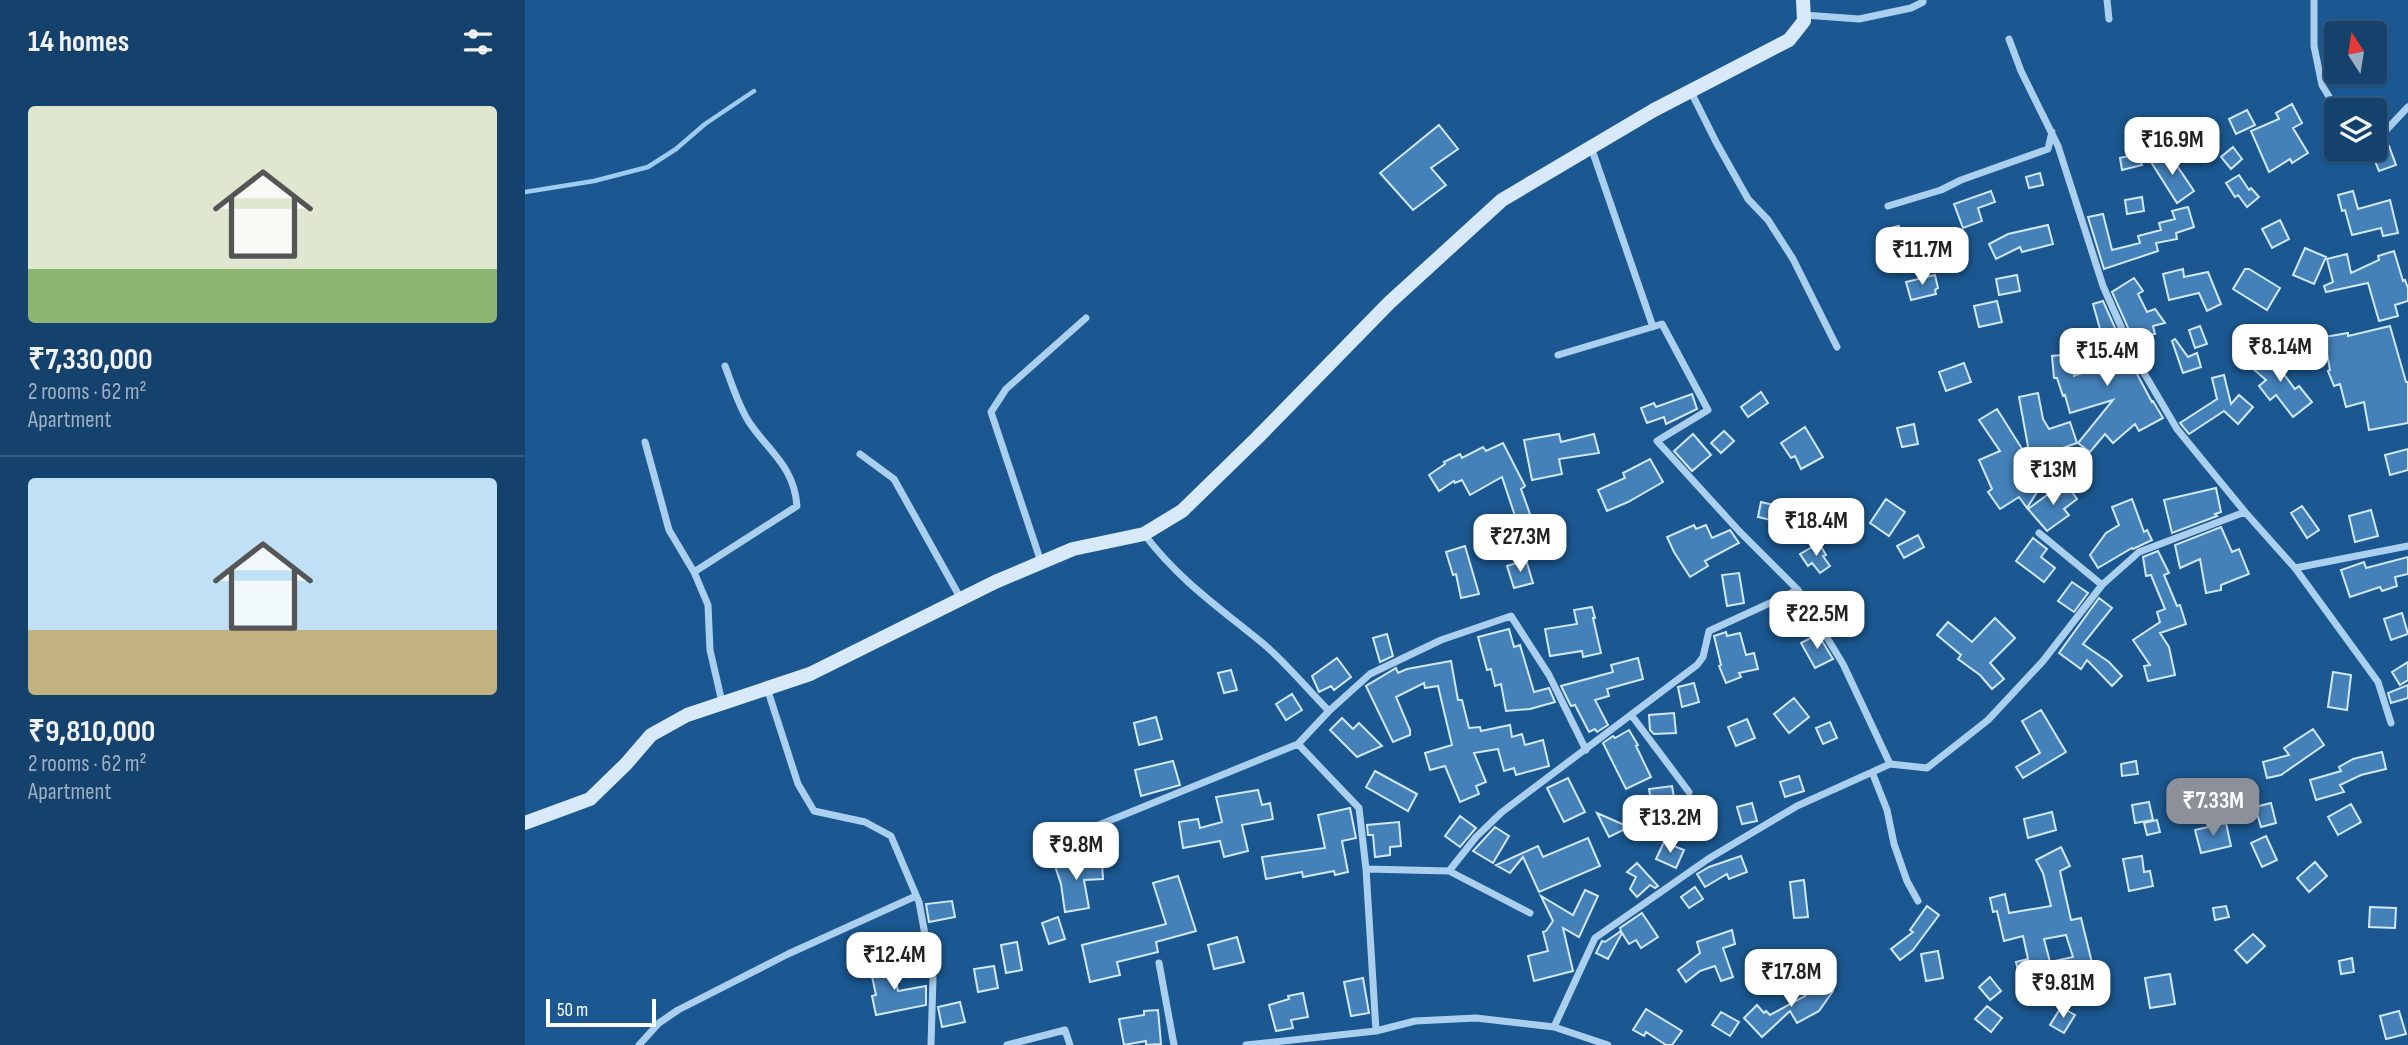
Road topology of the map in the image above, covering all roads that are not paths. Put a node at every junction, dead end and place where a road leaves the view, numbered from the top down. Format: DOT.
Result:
graph roads {
  1 [pos="1923,0"];
  2 [pos="2107,0"];
  3 [pos="2314,0"];
  4 [pos="1803,7"];
  5 [pos="2109,19"];
  6 [pos="2008,39"];
  7 [pos="1691,91"];
  8 [pos="2330,98"];
  9 [pos="2408,107"];
  10 [pos="2387,129"];
  11 [pos="2052,132"];
  12 [pos="1591,147"];
  13 [pos="1888,206"];
  14 [pos="1086,318"];
  15 [pos="1653,327"];
  16 [pos="1837,347"];
  17 [pos="1558,355"];
  18 [pos="725,366"];
  19 [pos="645,442"];
  20 [pos="860,454"];
  21 [pos="2245,512"];
  22 [pos="2039,533"];
  23 [pos="1144,534"];
  24 [pos="2408,546"];
  25 [pos="1041,563"];
  26 [pos="2295,568"];
  27 [pos="694,572"];
  28 [pos="2102,584"];
  29 [pos="1798,590"];
  30 [pos="961,599"];
  31 [pos="767,688"];
  32 [pos="722,702"];
  33 [pos="1329,711"];
  34 [pos="1632,716"];
  35 [pos="2391,723"];
  36 [pos="1298,744"];
  37 [pos="1586,750"];
  38 [pos="1890,764"];
  39 [pos="1872,772"];
  40 [pos="1689,792"];
  41 [pos="525,822"];
  42 [pos="1079,833"];
  43 [pos="1366,869"];
  44 [pos="1449,872"];
  45 [pos="916,896"];
  46 [pos="1918,901"];
  47 [pos="1530,914"];
  48 [pos="1159,963"];
  49 [pos="1554,1027"];
  50 [pos="1376,1031"];
  51 [pos="639,1045"];
  52 [pos="931,1045"];
  53 [pos="1007,1045"];
  54 [pos="1070,1045"];
  55 [pos="1174,1045"];
  56 [pos="1246,1045"];
  57 [pos="1608,1045"];
  1 -- 4 [label="street"];
  2 -- 5 [label="street"];
  3 -- 8 [label="street"];
  4 -- 7 [label="street"];
  6 -- 11 [label="street"];
  7 -- 12 [label="street"];
  7 -- 16 [label="street"];
  9 -- 10 [label="street"];
  11 -- 13 [label="street"];
  11 -- 21 [label="street"];
  12 -- 15 [label="street"];
  12 -- 23 [label="street"];
  14 -- 25 [label="street"];
  15 -- 17 [label="street"];
  15 -- 29 [label="street"];
  18 -- 27 [label="street"];
  19 -- 27 [label="street"];
  20 -- 30 [label="street"];
  21 -- 26 [label="street"];
  21 -- 28 [label="street"];
  22 -- 28 [label="street"];
  23 -- 25 [label="street"];
  23 -- 33 [label="street"];
  24 -- 26 [label="street"];
  25 -- 30 [label="street"];
  26 -- 35 [label="street"];
  27 -- 32 [label="street"];
  28 -- 38 [label="street"];
  29 -- 34 [label="street"];
  29 -- 38 [label="street"];
  30 -- 31 [label="street"];
  31 -- 32 [label="street"];
  31 -- 45 [label="street"];
  32 -- 41 [label="street"];
  33 -- 36 [label="street"];
  33 -- 37 [label="street"];
  34 -- 37 [label="street"];
  34 -- 40 [label="street"];
  36 -- 42 [label="street"];
  36 -- 43 [label="street"];
  37 -- 44 [label="street"];
  38 -- 39 [label="street"];
  39 -- 46 [label="street"];
  39 -- 49 [label="street"];
  43 -- 44 [label="street"];
  43 -- 50 [label="street"];
  44 -- 47 [label="street"];
  45 -- 51 [label="street"];
  45 -- 52 [label="street"];
  48 -- 55 [label="street"];
  49 -- 50 [label="street"];
  49 -- 57 [label="street"];
  50 -- 56 [label="street"];
  53 -- 54 [label="street"];
}
